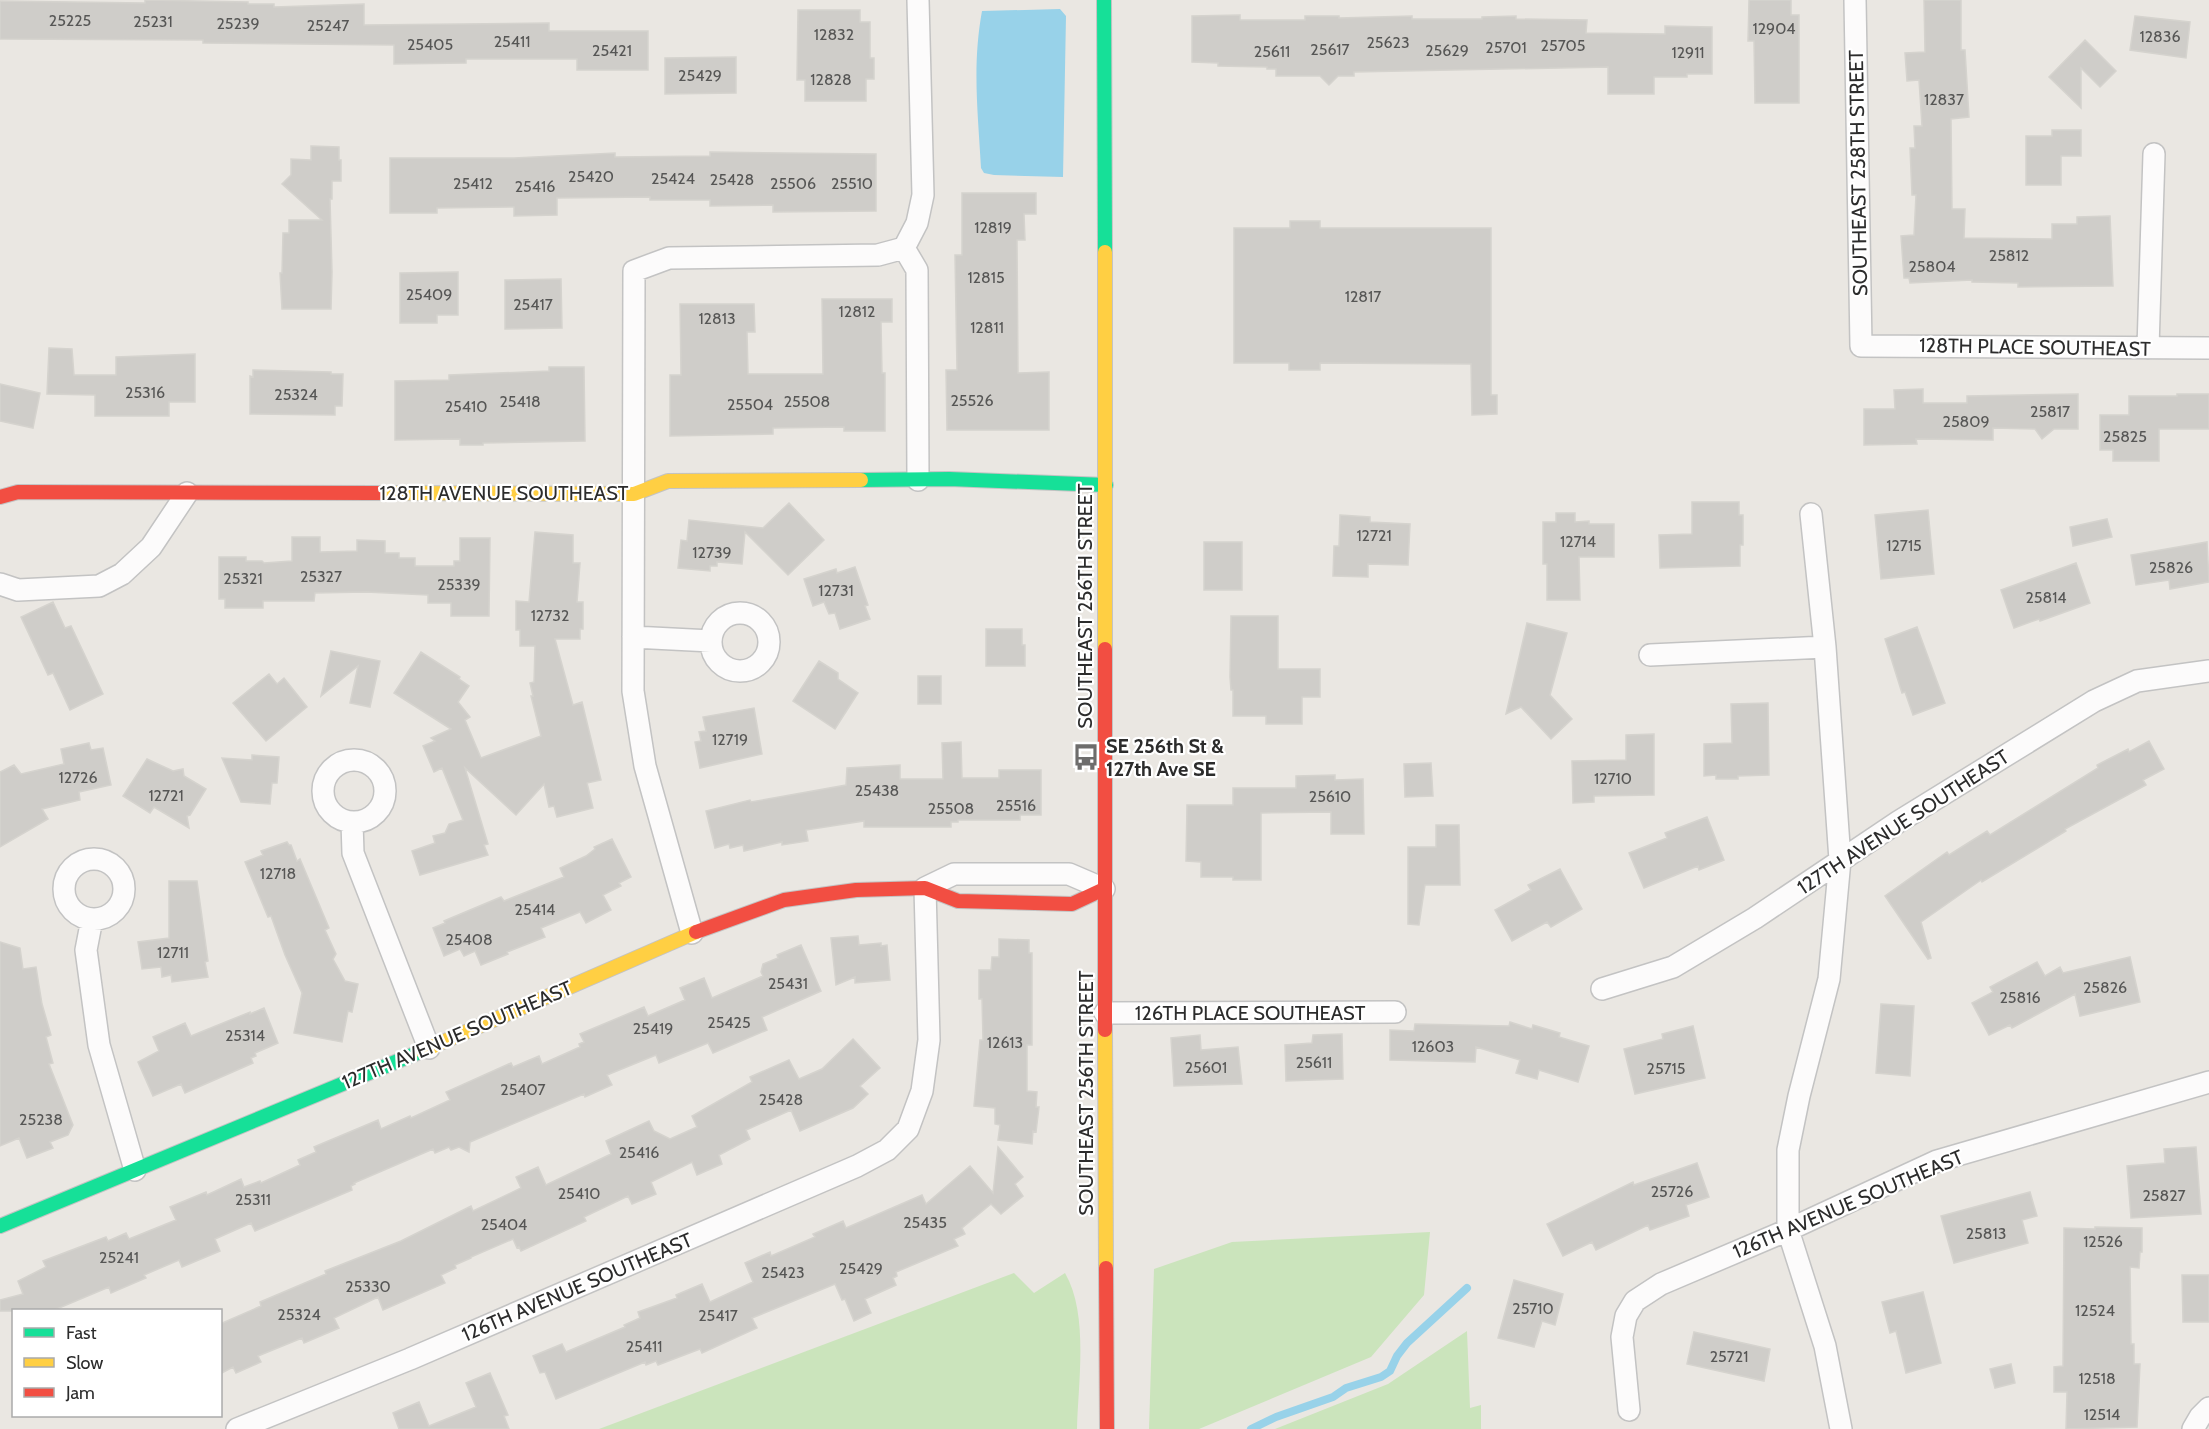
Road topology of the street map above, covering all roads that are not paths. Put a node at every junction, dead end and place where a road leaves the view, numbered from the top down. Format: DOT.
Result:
graph roads {
  1 [pos="918,0"];
  2 [pos="1104,0"];
  3 [pos="1855,0"];
  4 [pos="2154,154"];
  5 [pos="904,248"];
  6 [pos="1861,346"];
  7 [pos="2148,348"];
  8 [pos="2209,348"];
  9 [pos="918,480"];
  10 [pos="1106,484"];
  11 [pos="187,493"];
  12 [pos="634,494"];
  13 [pos="0,497"];
  14 [pos="1811,514"];
  15 [pos="0,584"];
  16 [pos="633,637"];
  17 [pos="711,641"];
  18 [pos="1825,647"];
  19 [pos="1650,655"];
  20 [pos="2209,671"];
  21 [pos="352,822"];
  22 [pos="1840,861"];
  23 [pos="925,888"];
  24 [pos="1104,889"];
  25 [pos="92,919"];
  26 [pos="692,933"];
  27 [pos="1602,989"];
  28 [pos="1395,1012"];
  29 [pos="1105,1013"];
  30 [pos="429,1048"];
  31 [pos="2209,1082"];
  32 [pos="135,1170"];
  33 [pos="0,1226"];
  34 [pos="1788,1230"];
  35 [pos="2209,1408"];
  36 [pos="1629,1410"];
  37 [pos="237,1429"];
  38 [pos="1107,1429"];
  39 [pos="1841,1429"];
  40 [pos="2193,1429"];
  1 -- 5 [label="street"];
  2 -- 10 [label="street, SOUTHEAST 256TH STREET"];
  3 -- 6 [label="street, SOUTHEAST 258TH STREET"];
  4 -- 7 [label="street"];
  5 -- 9 [label="street"];
  5 -- 12 [label="street"];
  6 -- 7 [label="street, 128TH PLACE SOUTHEAST"];
  7 -- 8 [label="street, 128TH PLACE SOUTHEAST"];
  9 -- 10 [label="street, 128TH AVENUE SOUTHEAST"];
  9 -- 12 [label="street, 128TH AVENUE SOUTHEAST"];
  10 -- 24 [label="street, SOUTHEAST 256TH STREET"];
  11 -- 12 [label="street, 128TH AVENUE SOUTHEAST"];
  11 -- 13 [label="street, 128TH AVENUE SOUTHEAST"];
  11 -- 15 [label="street"];
  12 -- 16 [label="street"];
  14 -- 18 [label="street"];
  16 -- 17 [label="street"];
  16 -- 26 [label="street"];
  18 -- 19 [label="street"];
  18 -- 22 [label="street"];
  20 -- 22 [label="street, 127TH AVENUE SOUTHEAST"];
  21 -- 30 [label="street"];
  22 -- 27 [label="street, 127TH AVENUE SOUTHEAST"];
  22 -- 34 [label="street"];
  23 -- 24 [label="street, 127TH AVENUE SOUTHEAST"];
  23 -- 24 [label="street, 127TH AVENUE SOUTHEAST"];
  23 -- 26 [label="street, 127TH AVENUE SOUTHEAST"];
  23 -- 37 [label="street, 126TH AVENUE SOUTHEAST"];
  24 -- 29 [label="street, SOUTHEAST 256TH STREET"];
  25 -- 32 [label="street"];
  26 -- 30 [label="street, 127TH AVENUE SOUTHEAST"];
  28 -- 29 [label="street, 126TH PLACE SOUTHEAST"];
  29 -- 38 [label="street, SOUTHEAST 256TH STREET"];
  30 -- 32 [label="street, 127TH AVENUE SOUTHEAST"];
  31 -- 34 [label="street, 126TH AVENUE SOUTHEAST"];
  32 -- 33 [label="street, 127TH AVENUE SOUTHEAST"];
  34 -- 36 [label="street, 126TH AVENUE SOUTHEAST"];
  34 -- 39 [label="street"];
  35 -- 40 [label="street"];
}
